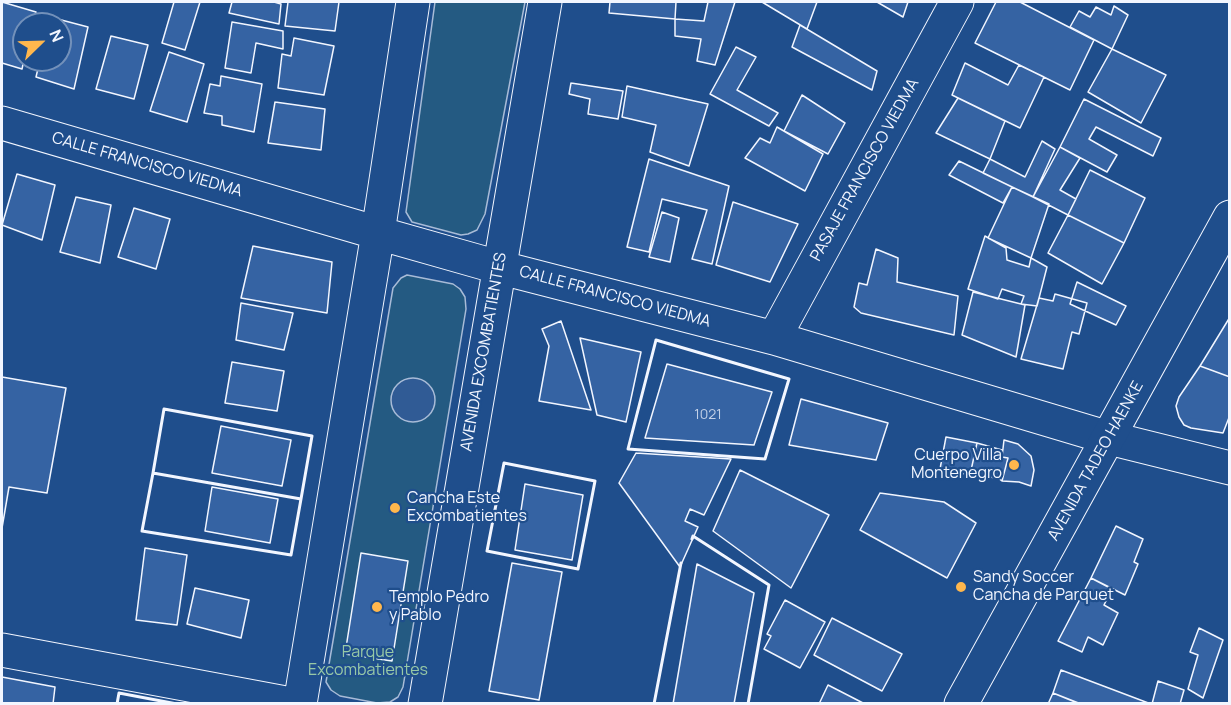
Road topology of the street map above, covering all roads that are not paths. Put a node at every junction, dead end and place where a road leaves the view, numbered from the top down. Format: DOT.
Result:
graph roads {
  1 [pos="413,2"];
  2 [pos="545,2"];
  3 [pos="957,2"];
  4 [pos="2,123"];
  5 [pos="1230,217"];
  6 [pos="378,233"];
  7 [pos="498,267"];
  8 [pos="774,338"];
  9 [pos="1109,438"];
  10 [pos="1230,468"];
  11 [pos="2,650"];
  12 [pos="291,704"];
  13 [pos="300,704"];
  14 [pos="424,704"];
  15 [pos="961,704"];
  1 -- 6 [label="street"];
  2 -- 7 [label="street, AVENIDA EXCOMBATIENTES"];
  3 -- 8 [label="street, PASAJE FRANCISCO VIEDMA"];
  4 -- 6 [label="street, CALLE FRANCISCO VIEDMA"];
  5 -- 9 [label="street, AVENIDA TADEO HAENKE"];
  6 -- 7 [label="street, CALLE FRANCISCO VIEDMA"];
  6 -- 13 [label="street"];
  7 -- 8 [label="street, CALLE FRANCISCO VIEDMA"];
  7 -- 14 [label="street, AVENIDA EXCOMBATIENTES"];
  8 -- 9 [label="street, CALLE FRANCISCO VIEDMA"];
  9 -- 10 [label="street, CALLE FRANCISCO VIEDMA"];
  9 -- 15 [label="street, AVENIDA TADEO HAENKE"];
  11 -- 12 [label="street"];
}
